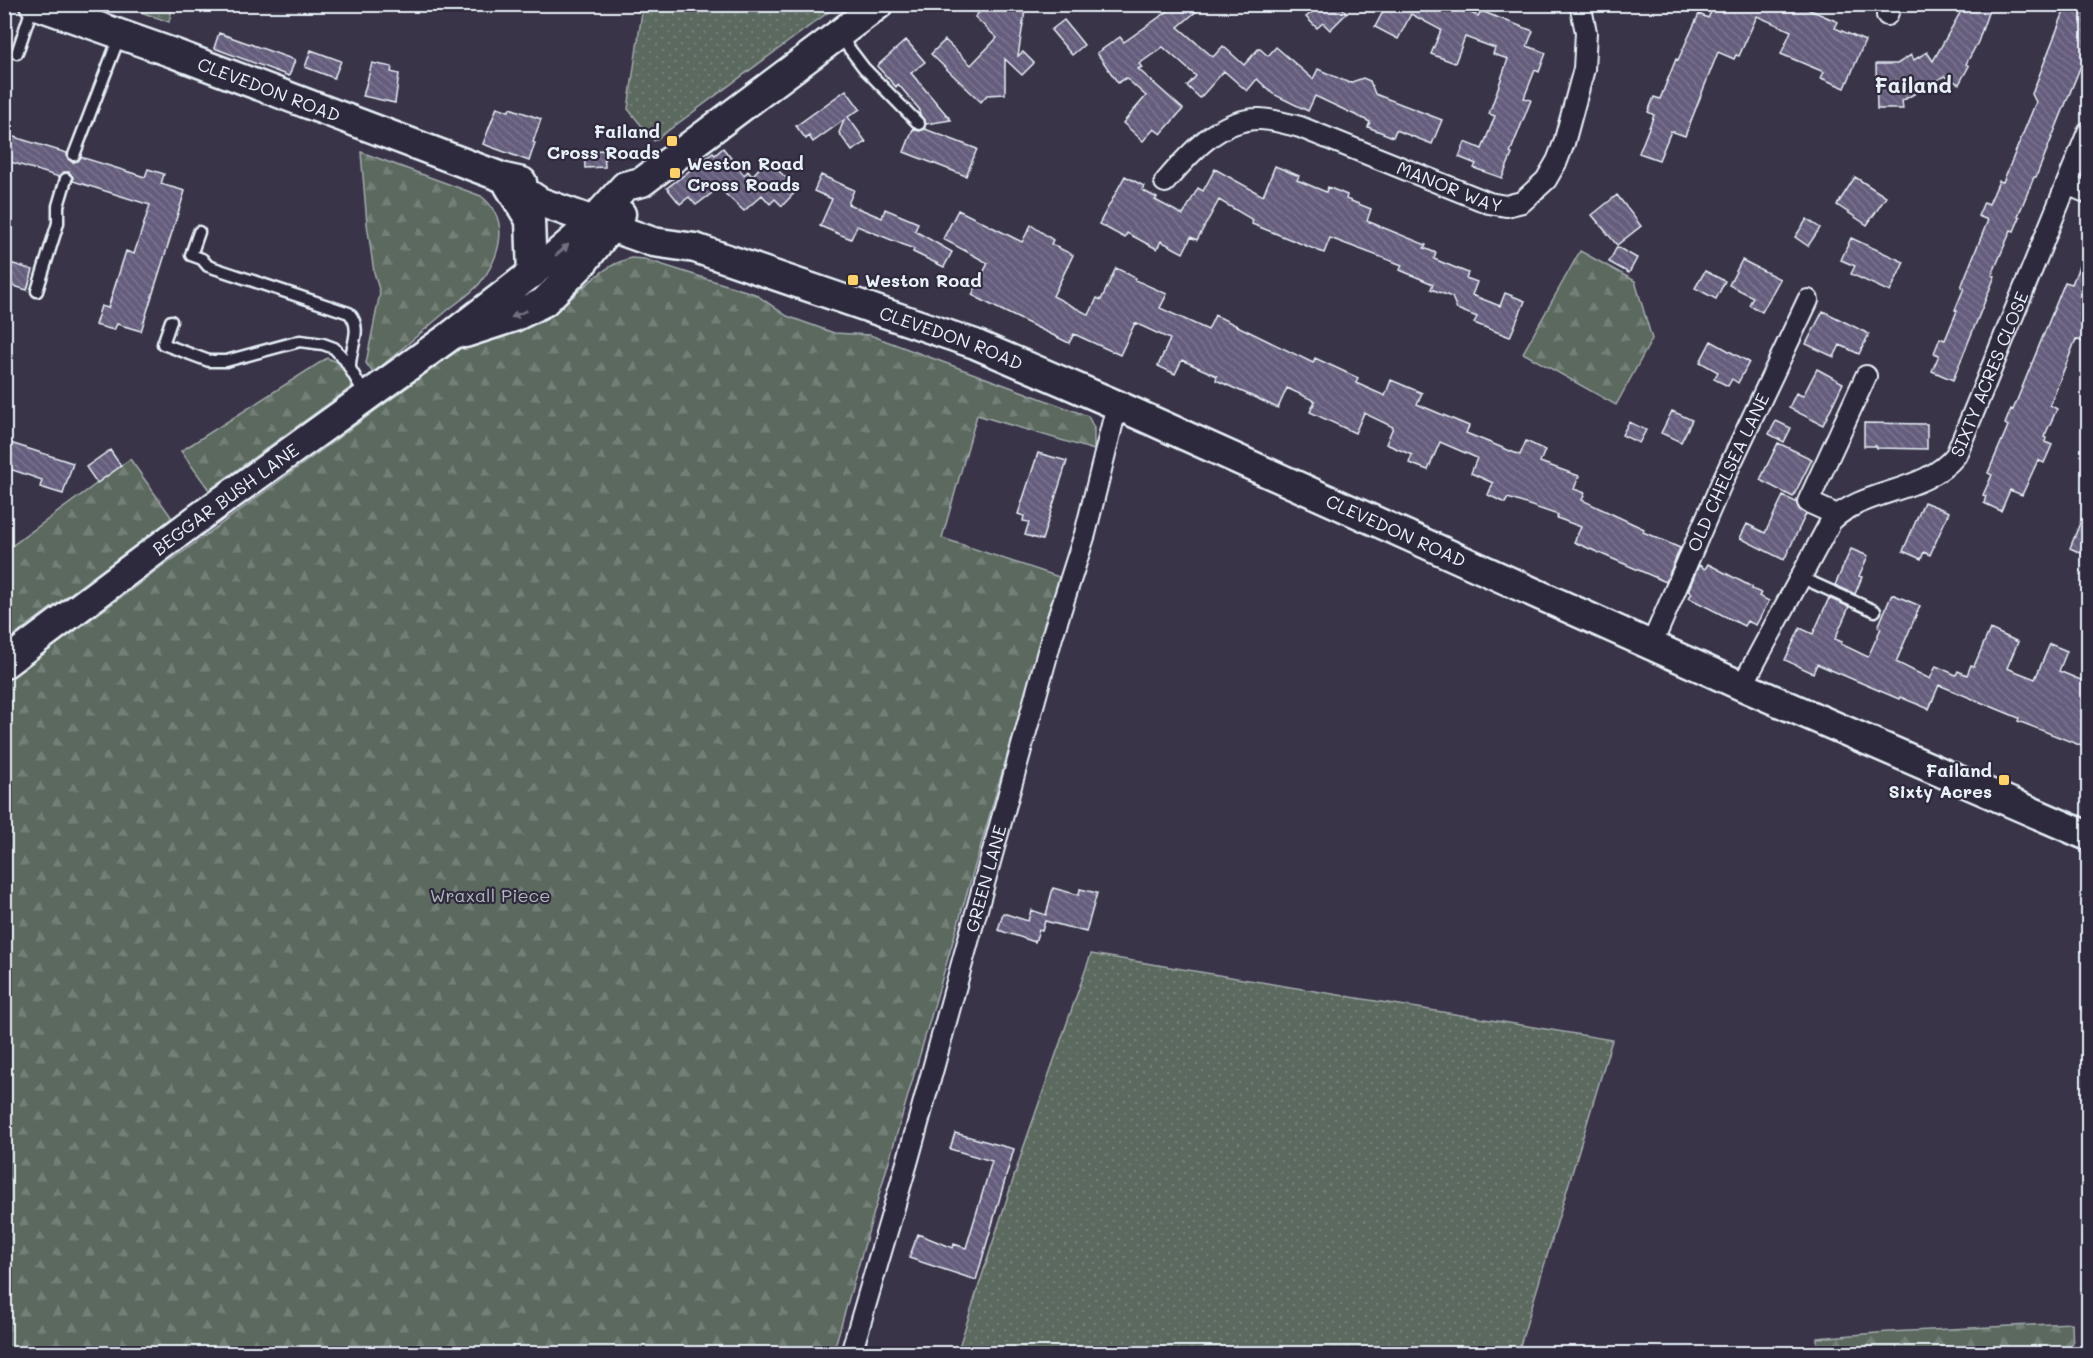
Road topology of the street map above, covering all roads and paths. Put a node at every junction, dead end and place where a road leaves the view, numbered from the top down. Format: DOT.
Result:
graph roads {
  1 [pos="33,4"];
  2 [pos="879,4"];
  3 [pos="1580,4"];
  4 [pos="121,34"];
  5 [pos="839,34"];
  6 [pos="17,53"];
  7 [pos="919,124"];
  8 [pos="2088,132"];
  9 [pos="74,155"];
  10 [pos="504,178"];
  11 [pos="66,179"];
  12 [pos="1165,182"];
  13 [pos="2067,184"];
  14 [pos="2088,193"];
  15 [pos="608,217"];
  16 [pos="199,232"];
  17 [pos="532,274"];
  18 [pos="37,291"];
  19 [pos="1808,300"];
  20 [pos="171,321"];
  21 [pos="449,337"];
  22 [pos="350,368"];
  23 [pos="1866,376"];
  24 [pos="366,396"];
  25 [pos="1117,405"];
  26 [pos="1837,515"];
  27 [pos="1800,577"];
  28 [pos="1875,611"];
  29 [pos="1651,646"];
  30 [pos="4,664"];
  31 [pos="1742,686"];
  32 [pos="2088,836"];
  33 [pos="851,1353"];
  1 -- 4 [label="main road, CLEVEDON ROAD"];
  1 -- 6 [label="lane"];
  2 -- 5 [label="main road"];
  3 -- 12 [label="street, MANOR WAY"];
  4 -- 9 [label="lane"];
  4 -- 10 [label="main road, CLEVEDON ROAD"];
  5 -- 7 [label="lane"];
  5 -- 15 [label="main road"];
  8 -- 13 [label="street, SIXTY ACRES CLOSE"];
  10 -- 15 [label="main road, CLEVEDON ROAD"];
  10 -- 17 [label="main road"];
  11 -- 18 [label="lane"];
  13 -- 14 [label="street"];
  13 -- 26 [label="street, SIXTY ACRES CLOSE"];
  17 -- 15 [label="main road, BEGGAR BUSH LANE, one-way"];
  15 -- 21 [label="main road, BEGGAR BUSH LANE, one-way"];
  15 -- 25 [label="main road, CLEVEDON ROAD"];
  16 -- 22 [label="lane"];
  17 -- 21 [label="main road, BEGGAR BUSH LANE"];
  19 -- 29 [label="street, OLD CHELSEA LANE"];
  20 -- 22 [label="lane"];
  21 -- 24 [label="main road, BEGGAR BUSH LANE"];
  22 -- 24 [label="lane"];
  23 -- 26 [label="street"];
  24 -- 30 [label="main road, BEGGAR BUSH LANE"];
  25 -- 29 [label="main road, CLEVEDON ROAD"];
  25 -- 33 [label="street, GREEN LANE"];
  26 -- 27 [label="street"];
  27 -- 28 [label="lane"];
  27 -- 31 [label="street"];
  29 -- 31 [label="main road, CLEVEDON ROAD"];
  31 -- 32 [label="main road, CLEVEDON ROAD"];
}
